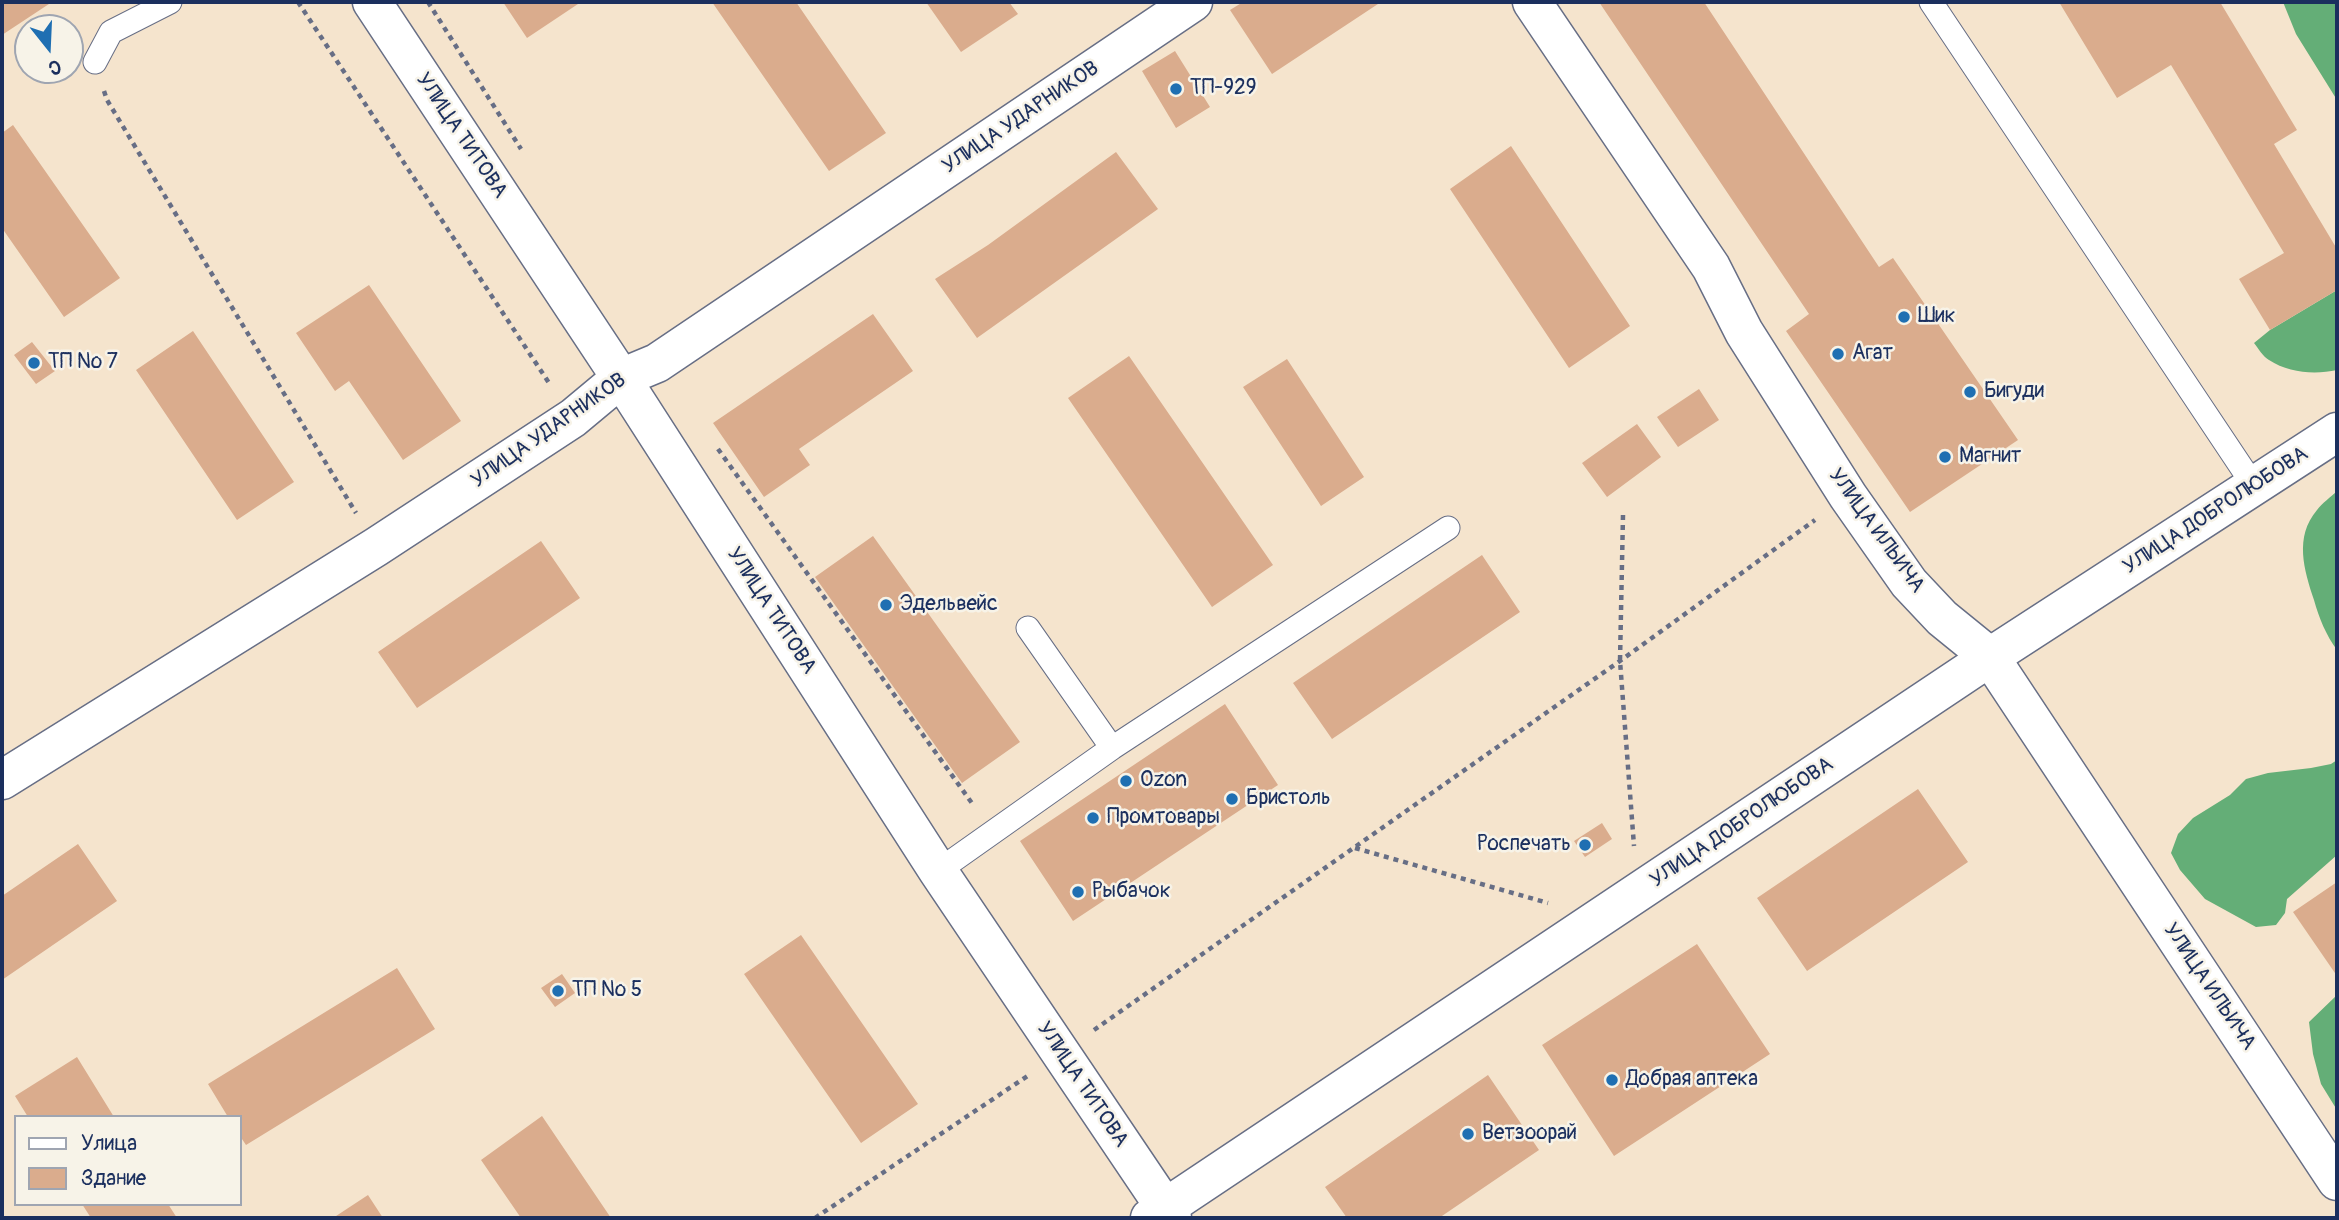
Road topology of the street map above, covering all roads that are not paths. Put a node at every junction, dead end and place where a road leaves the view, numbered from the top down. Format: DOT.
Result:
graph roads {
  1 [pos="170,2"];
  2 [pos="372,2"];
  3 [pos="1193,2"];
  4 [pos="1532,2"];
  5 [pos="1931,2"];
  6 [pos="95,62"];
  7 [pos="621,378"];
  8 [pos="2337,432"];
  9 [pos="2254,486"];
  10 [pos="1448,528"];
  11 [pos="1028,628"];
  12 [pos="1990,657"];
  13 [pos="1112,748"];
  14 [pos="2,780"];
  15 [pos="938,871"];
  16 [pos="2337,1181"];
  17 [pos="1163,1215"];
  1 -- 6 [label="lane"];
  2 -- 7 [label="street, УЛИЦА ТИТОВА"];
  3 -- 7 [label="street, УЛИЦА УДАРНИКОВ"];
  4 -- 12 [label="street, УЛИЦА ИЛЬИЧА"];
  5 -- 9 [label="lane"];
  7 -- 14 [label="street, УЛИЦА УДАРНИКОВ"];
  7 -- 15 [label="street, УЛИЦА ТИТОВА"];
  8 -- 9 [label="street, УЛИЦА ДОБРОЛЮБОВА"];
  9 -- 12 [label="street, УЛИЦА ДОБРОЛЮБОВА"];
  10 -- 13 [label="lane"];
  11 -- 13 [label="lane"];
  12 -- 16 [label="street, УЛИЦА ИЛЬИЧА"];
  12 -- 17 [label="street, УЛИЦА ДОБРОЛЮБОВА"];
  13 -- 15 [label="lane"];
  15 -- 17 [label="street, УЛИЦА ТИТОВА"];
}
